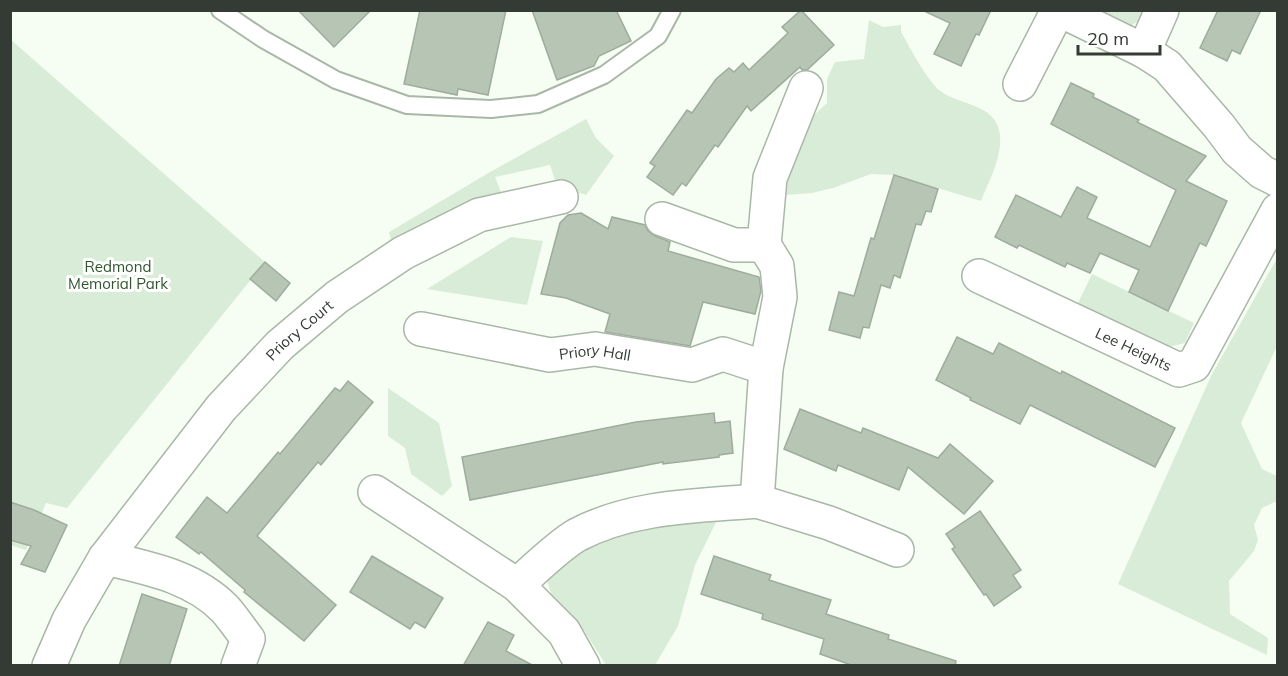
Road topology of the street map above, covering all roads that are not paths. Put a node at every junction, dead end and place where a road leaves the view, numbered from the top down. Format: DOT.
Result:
graph roads {
  1 [pos="220,10"];
  2 [pos="672,10"];
  3 [pos="1059,10"];
  4 [pos="1162,10"];
  5 [pos="1144,51"];
  6 [pos="1020,84"];
  7 [pos="807,88"];
  8 [pos="1278,180"];
  9 [pos="561,197"];
  10 [pos="1278,210"];
  11 [pos="662,219"];
  12 [pos="764,245"];
  13 [pos="979,276"];
  14 [pos="421,329"];
  15 [pos="766,368"];
  16 [pos="375,492"];
  17 [pos="757,501"];
  18 [pos="897,550"];
  19 [pos="105,558"];
  20 [pos="517,585"];
  21 [pos="49,666"];
  22 [pos="238,666"];
  23 [pos="583,666"];
  1 -- 2 [label="lane"];
  3 -- 5 [label="street"];
  3 -- 6 [label="street"];
  4 -- 5 [label="street"];
  5 -- 8 [label="street"];
  7 -- 12 [label="street"];
  9 -- 19 [label="street, Priory Court"];
  10 -- 13 [label="street, Lee Heights"];
  11 -- 12 [label="street"];
  12 -- 15 [label="street"];
  14 -- 15 [label="street, Priory Hall"];
  15 -- 17 [label="street"];
  16 -- 20 [label="street"];
  17 -- 18 [label="street"];
  17 -- 20 [label="street"];
  19 -- 21 [label="street, Priory Court"];
  19 -- 22 [label="street"];
  20 -- 23 [label="street"];
}
